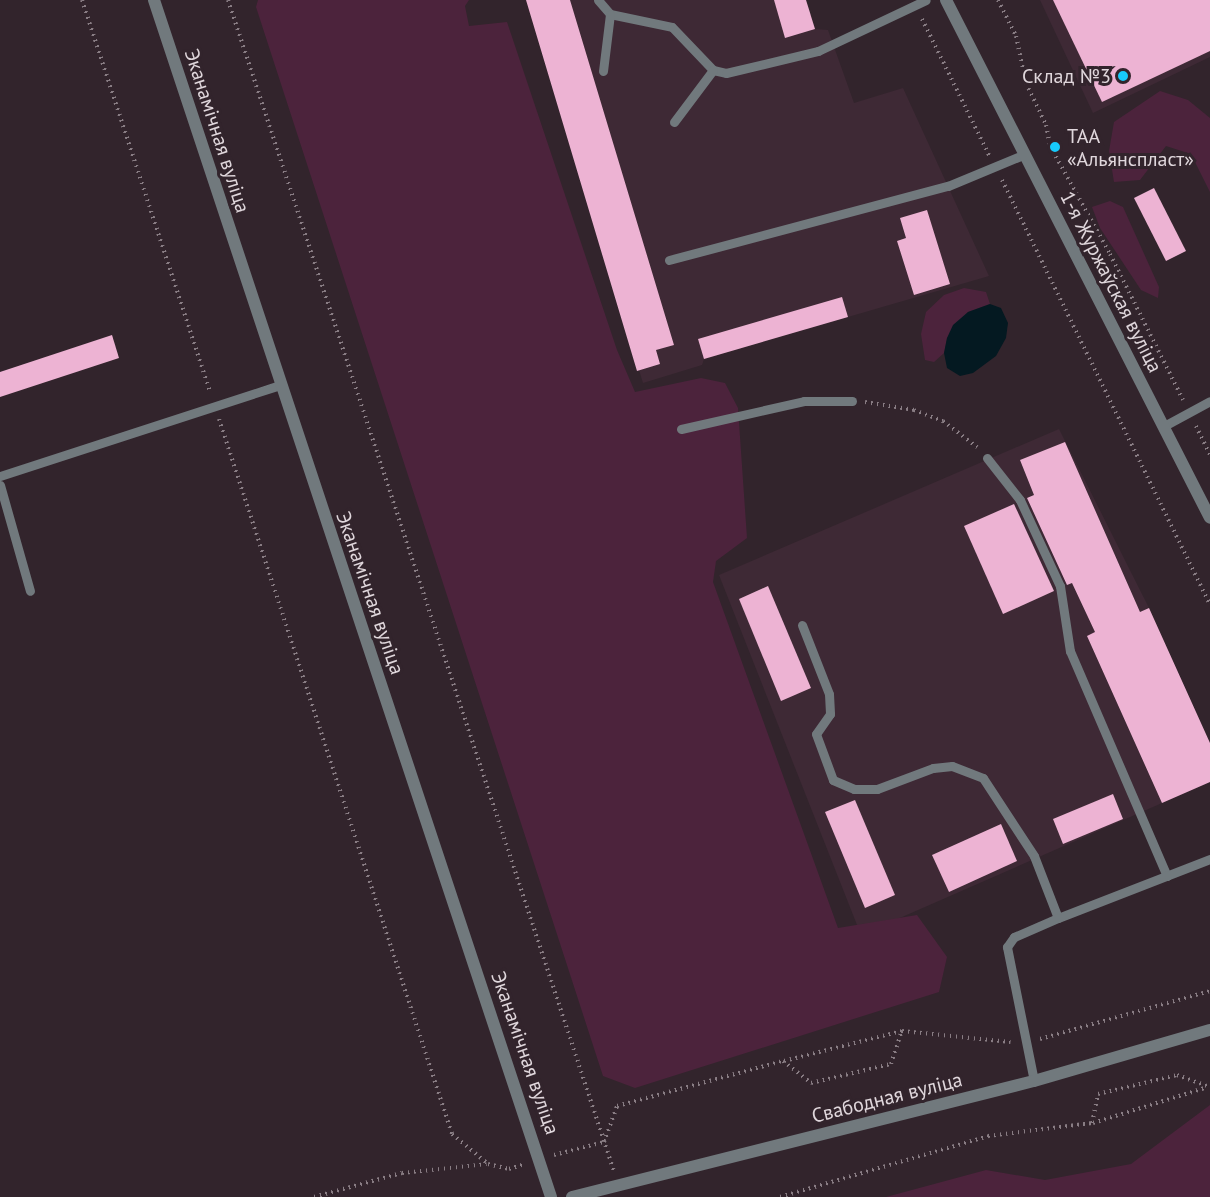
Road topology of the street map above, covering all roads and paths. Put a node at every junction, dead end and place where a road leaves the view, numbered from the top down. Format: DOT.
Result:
graph roads {
  1 [pos="82,0"];
  2 [pos="154,0"];
  3 [pos="228,0"];
  4 [pos="598,0"];
  5 [pos="926,0"];
  6 [pos="946,0"];
  7 [pos="998,0"];
  8 [pos="915,5"];
  9 [pos="610,14"];
  10 [pos="603,70"];
  11 [pos="713,70"];
  12 [pos="674,122"];
  13 [pos="1023,155"];
  14 [pos="995,167"];
  15 [pos="669,260"];
  16 [pos="279,385"];
  17 [pos="852,401"];
  18 [pos="1210,401"];
  19 [pos="215,406"];
  20 [pos="1189,412"];
  21 [pos="1164,426"];
  22 [pos="681,429"];
  23 [pos="1210,455"];
  24 [pos="987,458"];
  25 [pos="0,476"];
  26 [pos="0,485"];
  27 [pos="1210,518"];
  28 [pos="30,591"];
  29 [pos="1210,605"];
  30 [pos="802,625"];
  31 [pos="1210,859"];
  32 [pos="1167,876"];
  33 [pos="1058,918"];
  34 [pos="1210,991"];
  35 [pos="1210,1030"];
  36 [pos="902,1031"];
  37 [pos="1025,1044"];
  38 [pos="783,1061"];
  39 [pos="1034,1081"];
  40 [pos="1208,1087"];
  41 [pos="1092,1123"];
  42 [pos="604,1142"];
  43 [pos="540,1158"];
  44 [pos="488,1164"];
  45 [pos="620,1185"];
  46 [pos="314,1197"];
  47 [pos="551,1197"];
  48 [pos="572,1197"];
  49 [pos="780,1197"];
  1 -- 19 [label="path"];
  2 -- 16 [label="street, Эканамічная вуліца"];
  3 -- 42 [label="path"];
  4 -- 9 [label="lane"];
  5 -- 8 [label="lane"];
  6 -- 13 [label="street, 1-я Журжаўская вуліца"];
  7 -- 20 [label="path"];
  8 -- 11 [label="lane"];
  8 -- 14 [label="path"];
  9 -- 10 [label="lane"];
  9 -- 11 [label="lane"];
  11 -- 12 [label="lane"];
  13 -- 14 [label="lane"];
  13 -- 21 [label="street, 1-я Журжаўская вуліца"];
  14 -- 15 [label="lane"];
  14 -- 29 [label="path"];
  16 -- 19 [label="lane"];
  16 -- 43 [label="street, Эканамічная вуліца"];
  17 -- 22 [label="lane"];
  17 -- 24 [label="path"];
  18 -- 20 [label="lane"];
  19 -- 25 [label="lane"];
  19 -- 44 [label="path"];
  20 -- 21 [label="lane"];
  20 -- 23 [label="path"];
  21 -- 27 [label="street, 1-я Журжаўская вуліца"];
  24 -- 32 [label="lane"];
  26 -- 28 [label="lane"];
  30 -- 33 [label="lane"];
  31 -- 32 [label="lane"];
  32 -- 33 [label="lane"];
  33 -- 37 [label="lane"];
  34 -- 37 [label="path"];
  35 -- 39 [label="street, Свабодная вуліца"];
  36 -- 37 [label="path"];
  36 -- 38 [label="path"];
  36 -- 38 [label="path"];
  37 -- 39 [label="lane"];
  38 -- 42 [label="path"];
  39 -- 45 [label="street, Свабодная вуліца"];
  40 -- 41 [label="path"];
  40 -- 41 [label="path"];
  41 -- 49 [label="path"];
  42 -- 43 [label="path"];
  42 -- 45 [label="path"];
  43 -- 44 [label="path"];
  43 -- 47 [label="street, Эканамічная вуліца"];
  44 -- 46 [label="path"];
  45 -- 48 [label="street, Свабодная вуліца"];
}
